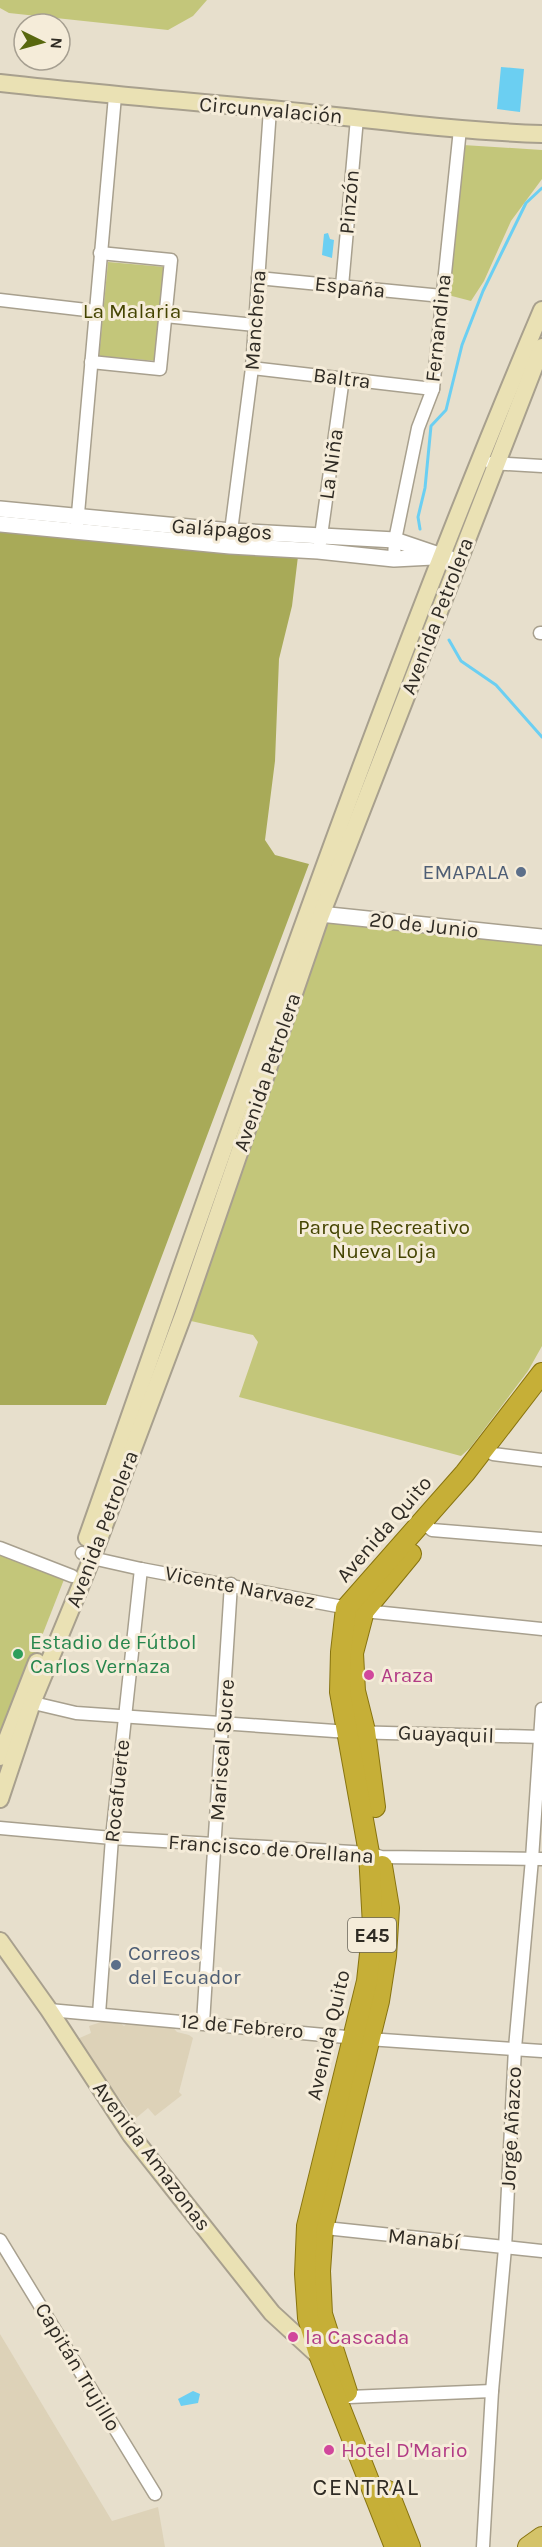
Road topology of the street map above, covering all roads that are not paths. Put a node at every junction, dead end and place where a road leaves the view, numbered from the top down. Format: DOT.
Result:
graph roads {
  1 [pos="0,83"];
  2 [pos="115,96"];
  3 [pos="270,109"];
  4 [pos="357,118"];
  5 [pos="460,129"];
  6 [pos="542,134"];
  7 [pos="100,253"];
  8 [pos="258,278"];
  9 [pos="342,286"];
  10 [pos="442,296"];
  11 [pos="0,300"];
  12 [pos="542,310"];
  13 [pos="95,311"];
  14 [pos="165,316"];
  15 [pos="255,325"];
  16 [pos="542,347"];
  17 [pos="91,363"];
  18 [pos="252,368"];
  19 [pos="342,378"];
  20 [pos="433,389"];
  21 [pos="479,459"];
  22 [pos="495,464"];
  23 [pos="542,466"];
  24 [pos="0,509"];
  25 [pos="0,524"];
  26 [pos="77,525"];
  27 [pos="231,531"];
  28 [pos="395,540"];
  29 [pos="320,543"];
  30 [pos="442,556"];
  31 [pos="393,559"];
  32 [pos="459,562"];
  33 [pos="316,909"];
  34 [pos="542,928"];
  35 [pos="542,937"];
  36 [pos="542,1373"];
  37 [pos="542,1389"];
  38 [pos="493,1454"];
  39 [pos="542,1460"];
  40 [pos="427,1526"];
  41 [pos="542,1539"];
  42 [pos="0,1548"];
  43 [pos="87,1555"];
  44 [pos="141,1569"];
  45 [pos="72,1576"];
  46 [pos="231,1584"];
  47 [pos="355,1609"];
  48 [pos="542,1629"];
  49 [pos="27,1702"];
  50 [pos="542,1709"];
  51 [pos="125,1715"];
  52 [pos="224,1721"];
  53 [pos="357,1732"];
  54 [pos="541,1736"];
  55 [pos="0,1757"];
  56 [pos="0,1799"];
  57 [pos="0,1828"];
  58 [pos="112,1838"];
  59 [pos="216,1842"];
  60 [pos="375,1855"];
  61 [pos="537,1859"];
  62 [pos="0,1941"];
  63 [pos="49,2010"];
  64 [pos="99,2014"];
  65 [pos="203,2023"];
  66 [pos="361,2038"];
  67 [pos="515,2048"];
  68 [pos="542,2051"];
  69 [pos="315,2227"];
  70 [pos="0,2240"];
  71 [pos="505,2248"];
  72 [pos="542,2251"];
  73 [pos="320,2357"];
  74 [pos="492,2391"];
  75 [pos="349,2397"];
  76 [pos="155,2494"];
  77 [pos="542,2537"];
  78 [pos="395,2547"];
  79 [pos="410,2547"];
  80 [pos="483,2547"];
  81 [pos="528,2547"];
  1 -- 2 [label="main road, Circunvalación"];
  2 -- 3 [label="main road, Circunvalación"];
  2 -- 7 [label="street"];
  3 -- 4 [label="main road, Circunvalación"];
  3 -- 8 [label="street, Manchena"];
  4 -- 5 [label="main road, Circunvalación"];
  4 -- 9 [label="street, Pinzón"];
  5 -- 6 [label="main road, Circunvalación"];
  5 -- 10 [label="street, Fernandina"];
  7 -- 13 [label="street"];
  7 -- 14 [label="street"];
  8 -- 9 [label="street, España"];
  8 -- 15 [label="street, Manchena"];
  9 -- 10 [label="street, España"];
  10 -- 20 [label="street, Fernandina"];
  11 -- 13 [label="street"];
  12 -- 21 [label="main road, Avenida Petrolera"];
  13 -- 17 [label="street"];
  14 -- 15 [label="street"];
  14 -- 17 [label="street"];
  15 -- 18 [label="street, Manchena"];
  16 -- 22 [label="main road, Avenida Petrolera"];
  17 -- 26 [label="street"];
  18 -- 19 [label="street, Baltra"];
  18 -- 27 [label="street, Manchena"];
  19 -- 20 [label="street, Baltra"];
  19 -- 29 [label="street, La Niña"];
  20 -- 28 [label="street, Fernandina"];
  21 -- 22 [label="street"];
  21 -- 30 [label="main road, Avenida Petrolera"];
  22 -- 23 [label="street"];
  22 -- 32 [label="main road, Avenida Petrolera"];
  24 -- 26 [label="street, Galápagos"];
  25 -- 26 [label="street, Galápagos"];
  26 -- 27 [label="street, Galápagos"];
  26 -- 29 [label="street, Galápagos"];
  27 -- 29 [label="street, Galápagos"];
  28 -- 29 [label="street, Galápagos"];
  28 -- 30 [label="street, Galápagos"];
  28 -- 31 [label="street, Fernandina"];
  29 -- 31 [label="street, Galápagos"];
  30 -- 31 [label="street, Galápagos"];
  30 -- 32 [label="street, Galápagos"];
  30 -- 33 [label="main road, Avenida Petrolera"];
  32 -- 33 [label="main road, Avenida Petrolera"];
  33 -- 34 [label="street, 20 de Junio"];
  33 -- 35 [label="street, 20 de Junio"];
  33 -- 43 [label="main road, Avenida Petrolera"];
  36 -- 40 [label="highway, Avenida Quito"];
  37 -- 38 [label="highway, Avenida Quito"];
  38 -- 39 [label="street"];
  38 -- 40 [label="highway, Avenida Quito"];
  40 -- 41 [label="street"];
  40 -- 47 [label="highway, Avenida Quito"];
  42 -- 45 [label="street"];
  43 -- 44 [label="street, Vicente Narvaez"];
  43 -- 45 [label="main road, Avenida Petrolera"];
  43 -- 49 [label="main road, Avenida Petrolera"];
  44 -- 46 [label="street, Vicente Narvaez"];
  44 -- 51 [label="street, Rocafuerte"];
  45 -- 49 [label="main road, Avenida Petrolera"];
  46 -- 47 [label="street, Vicente Narvaez"];
  46 -- 52 [label="street, Mariscal Sucre"];
  47 -- 48 [label="street, Vicente Narvaez"];
  47 -- 53 [label="highway, Avenida Quito / E45"];
  49 -- 51 [label="street, Guayaquil"];
  49 -- 55 [label="main road, Avenida Petrolera"];
  49 -- 56 [label="main road, Avenida Petrolera"];
  50 -- 54 [label="street, Jorge Añazco"];
  51 -- 52 [label="street, Guayaquil"];
  51 -- 58 [label="street, Rocafuerte"];
  52 -- 53 [label="street, Guayaquil"];
  52 -- 59 [label="street, Mariscal Sucre"];
  53 -- 54 [label="street, Guayaquil"];
  53 -- 60 [label="highway, Avenida Quito / E45"];
  54 -- 61 [label="street, Jorge Añazco"];
  57 -- 58 [label="street, Francisco de Orellana"];
  58 -- 59 [label="street, Francisco de Orellana"];
  58 -- 64 [label="street, Rocafuerte"];
  59 -- 60 [label="street, Francisco de Orellana"];
  59 -- 65 [label="street, Mariscal Sucre"];
  60 -- 61 [label="street, Francisco de Orellana"];
  60 -- 66 [label="highway, Avenida Quito / E45"];
  61 -- 67 [label="street, Jorge Añazco"];
  62 -- 63 [label="main road, Avenida Amazonas"];
  63 -- 64 [label="street, 12 de Febrero"];
  63 -- 73 [label="main road, Avenida Amazonas"];
  64 -- 65 [label="street, 12 de Febrero"];
  65 -- 66 [label="street, 12 de Febrero"];
  66 -- 67 [label="street, 12 de Febrero"];
  66 -- 69 [label="highway, Avenida Quito / E45"];
  67 -- 68 [label="street, 12 de Febrero"];
  67 -- 71 [label="street, Jorge Añazco"];
  69 -- 71 [label="street, Manabí"];
  69 -- 73 [label="highway, Avenida Quito / E45"];
  69 -- 75 [label="highway, Avenida Quito / E45"];
  70 -- 76 [label="street, Capitán Trujillo"];
  71 -- 72 [label="street, Manabí"];
  71 -- 74 [label="street, Jorge Añazco"];
  73 -- 78 [label="highway, Avenida Quito / E45"];
  74 -- 75 [label="street"];
  74 -- 80 [label="street, Jorge Añazco"];
  75 -- 79 [label="highway, Avenida Quito / E45"];
  77 -- 81 [label="main road"];
}
